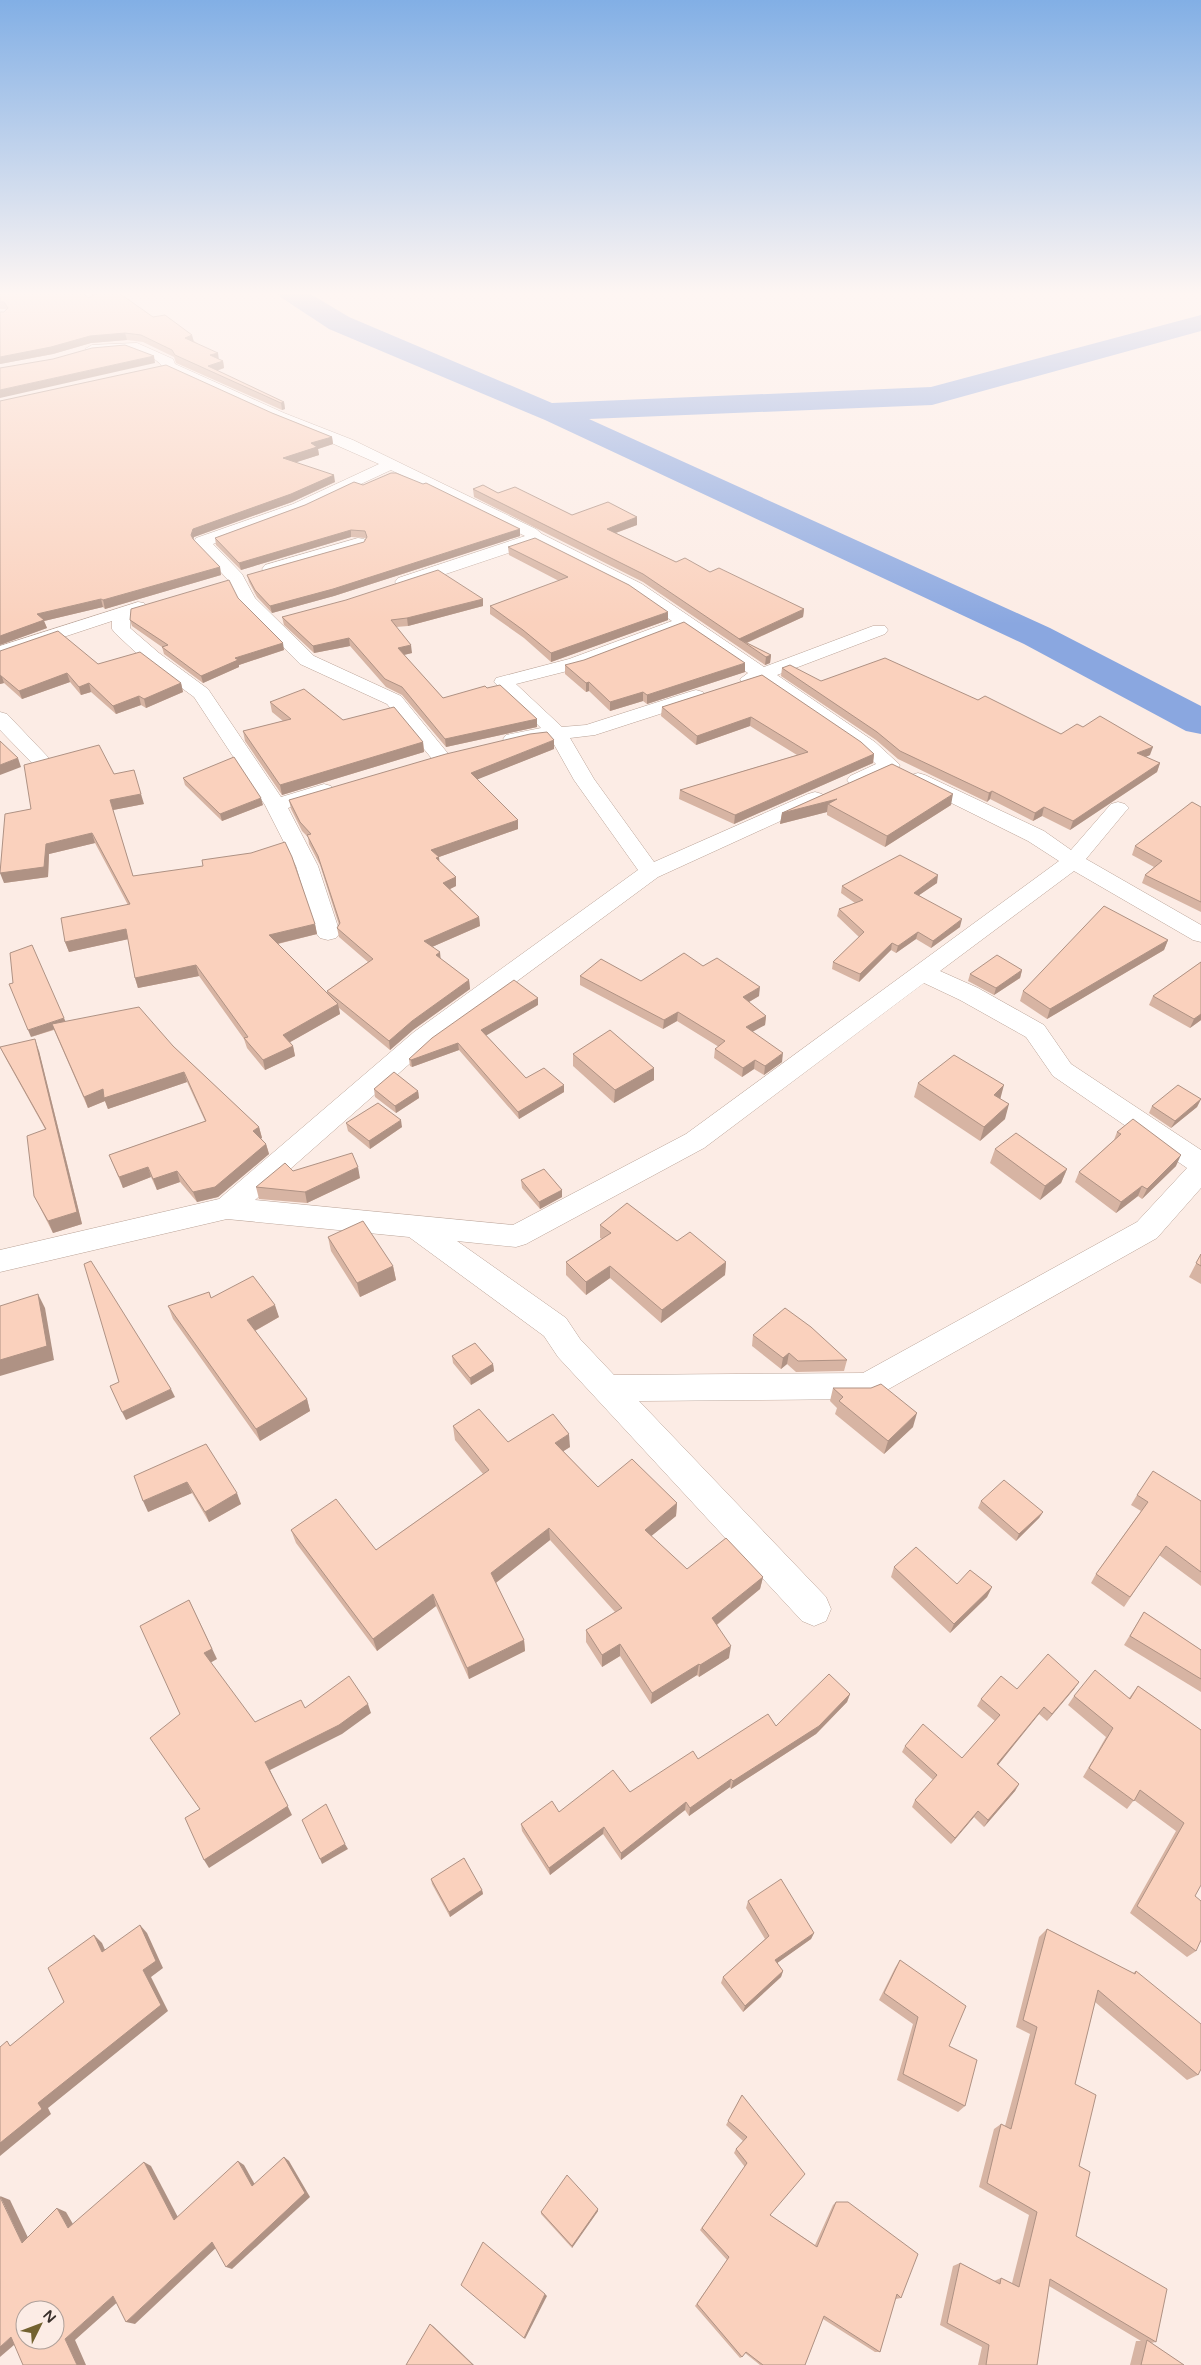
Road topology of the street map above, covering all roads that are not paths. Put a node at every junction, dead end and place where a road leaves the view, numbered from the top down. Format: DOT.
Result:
graph roads {
  1 [pos="248,403"];
  2 [pos="390,465"];
  3 [pos="536,538"];
  4 [pos="358,543"];
  5 [pos="236,578"];
  6 [pos="217,584"];
  7 [pos="387,587"];
  8 [pos="151,603"];
  9 [pos="122,611"];
  10 [pos="285,618"];
  11 [pos="687,621"];
  12 [pos="267,622"];
  13 [pos="879,630"];
  14 [pos="0,652"];
  15 [pos="762,675"];
  16 [pos="0,718"];
  17 [pos="558,734"];
  18 [pos="494,744"];
  19 [pos="440,756"];
  20 [pos="40,760"];
  21 [pos="890,765"];
  22 [pos="340,786"];
  23 [pos="276,805"];
  24 [pos="1118,808"];
  25 [pos="1073,861"];
  26 [pos="650,872"];
  27 [pos="328,933"];
  28 [pos="1201,935"];
  29 [pos="923,973"];
  30 [pos="1201,1164"];
  31 [pos="1201,1170"];
  32 [pos="227,1208"];
  33 [pos="414,1226"];
  34 [pos="0,1261"];
  35 [pos="608,1388"];
  36 [pos="814,1609"];
  1 -- 2 [label="street"];
  2 -- 3 [label="street"];
  2 -- 5 [label="street"];
  3 -- 7 [label="street"];
  3 -- 11 [label="street"];
  4 -- 5 [label="street"];
  5 -- 6 [label="street"];
  5 -- 12 [label="street"];
  8 -- 9 [label="street"];
  9 -- 14 [label="street"];
  9 -- 23 [label="street"];
  10 -- 12 [label="street"];
  11 -- 15 [label="street"];
  11 -- 17 [label="street"];
  12 -- 19 [label="street"];
  13 -- 15 [label="street"];
  15 -- 17 [label="street"];
  15 -- 21 [label="street"];
  16 -- 20 [label="street"];
  17 -- 18 [label="street"];
  17 -- 26 [label="street"];
  21 -- 25 [label="street"];
  21 -- 26 [label="street"];
  22 -- 23 [label="street"];
  23 -- 27 [label="street"];
  24 -- 25 [label="street"];
  25 -- 28 [label="street"];
  25 -- 29 [label="street"];
  26 -- 32 [label="street"];
  29 -- 30 [label="street"];
  29 -- 33 [label="street"];
  31 -- 35 [label="street"];
  32 -- 33 [label="street"];
  32 -- 34 [label="street"];
  33 -- 35 [label="street"];
  35 -- 36 [label="street"];
}
